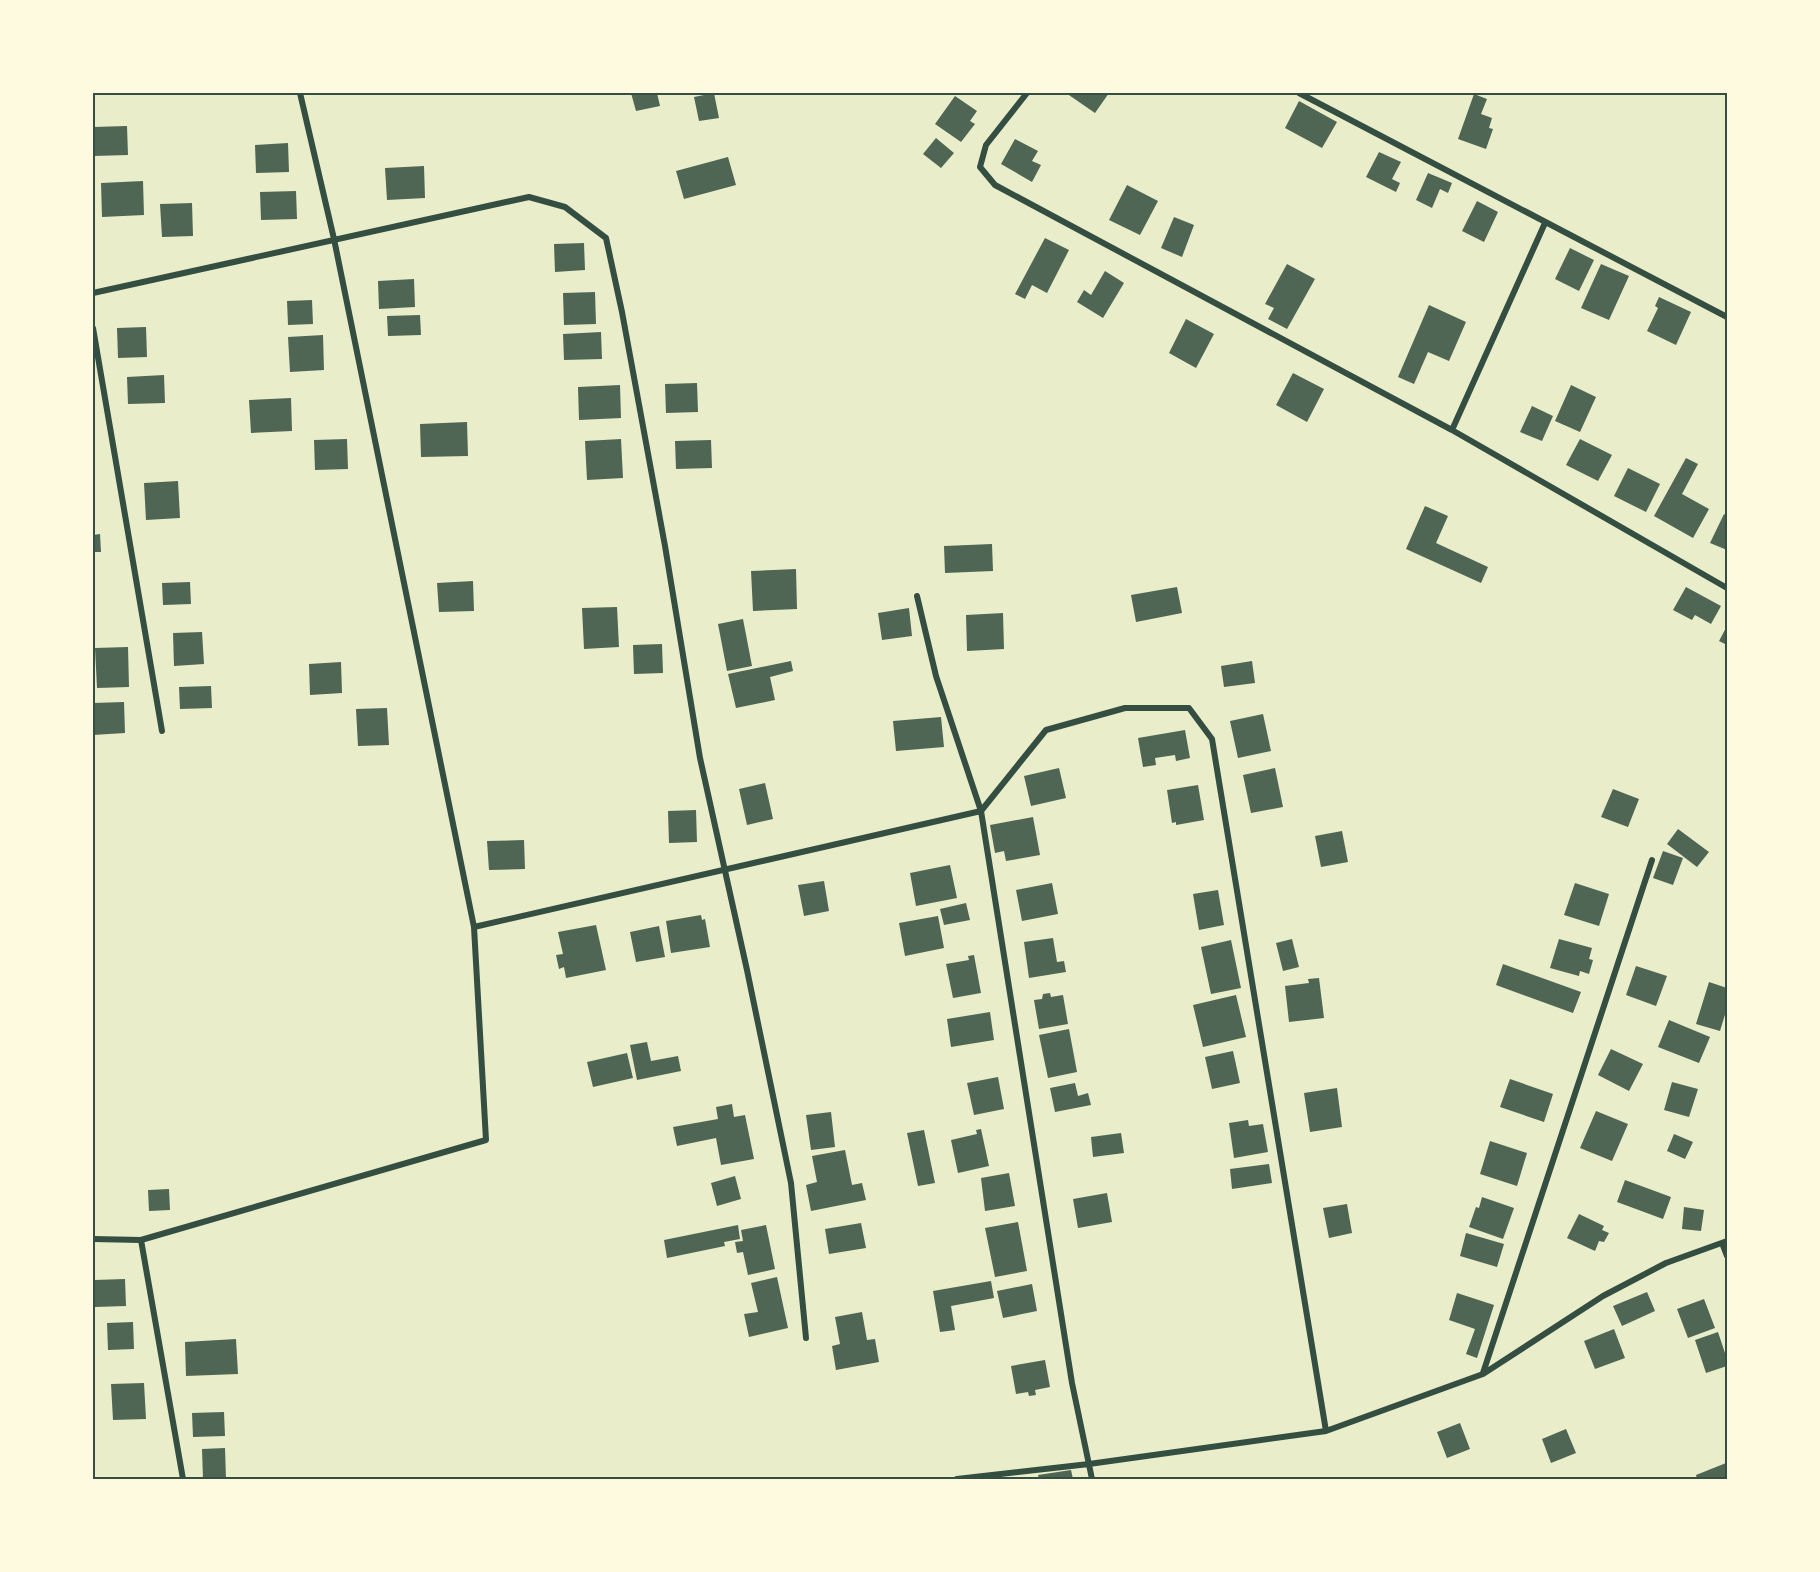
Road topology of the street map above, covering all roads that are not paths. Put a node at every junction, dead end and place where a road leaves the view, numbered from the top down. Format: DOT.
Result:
graph roads {
  1 [pos="300,93"];
  2 [pos="1027,93"];
  3 [pos="1299,93"];
  4 [pos="1545,223"];
  5 [pos="334,239"];
  6 [pos="93,293"];
  7 [pos="1727,317"];
  8 [pos="93,328"];
  9 [pos="1452,430"];
  10 [pos="1727,588"];
  11 [pos="917,596"];
  12 [pos="162,731"];
  13 [pos="981,811"];
  14 [pos="1652,860"];
  15 [pos="725,870"];
  16 [pos="474,927"];
  17 [pos="93,1239"];
  18 [pos="141,1240"];
  19 [pos="1725,1242"];
  20 [pos="1727,1256"];
  21 [pos="806,1338"];
  22 [pos="1483,1374"];
  23 [pos="1326,1431"];
  24 [pos="1089,1464"];
  25 [pos="183,1479"];
  26 [pos="957,1479"];
  27 [pos="1092,1479"];
  1 -- 5 [label="street"];
  2 -- 9 [label="street"];
  3 -- 4 [label="street"];
  4 -- 7 [label="street"];
  4 -- 9 [label="street"];
  5 -- 6 [label="street"];
  5 -- 15 [label="street"];
  5 -- 16 [label="street"];
  8 -- 12 [label="street"];
  9 -- 10 [label="street"];
  11 -- 13 [label="street"];
  13 -- 15 [label="street"];
  13 -- 23 [label="street"];
  13 -- 24 [label="street"];
  14 -- 22 [label="street"];
  15 -- 16 [label="street"];
  15 -- 21 [label="street"];
  16 -- 18 [label="street"];
  17 -- 18 [label="street"];
  18 -- 25 [label="street"];
  19 -- 20 [label="street"];
  19 -- 22 [label="street"];
  22 -- 23 [label="street"];
  23 -- 24 [label="street"];
  24 -- 26 [label="street"];
  24 -- 27 [label="street"];
}
